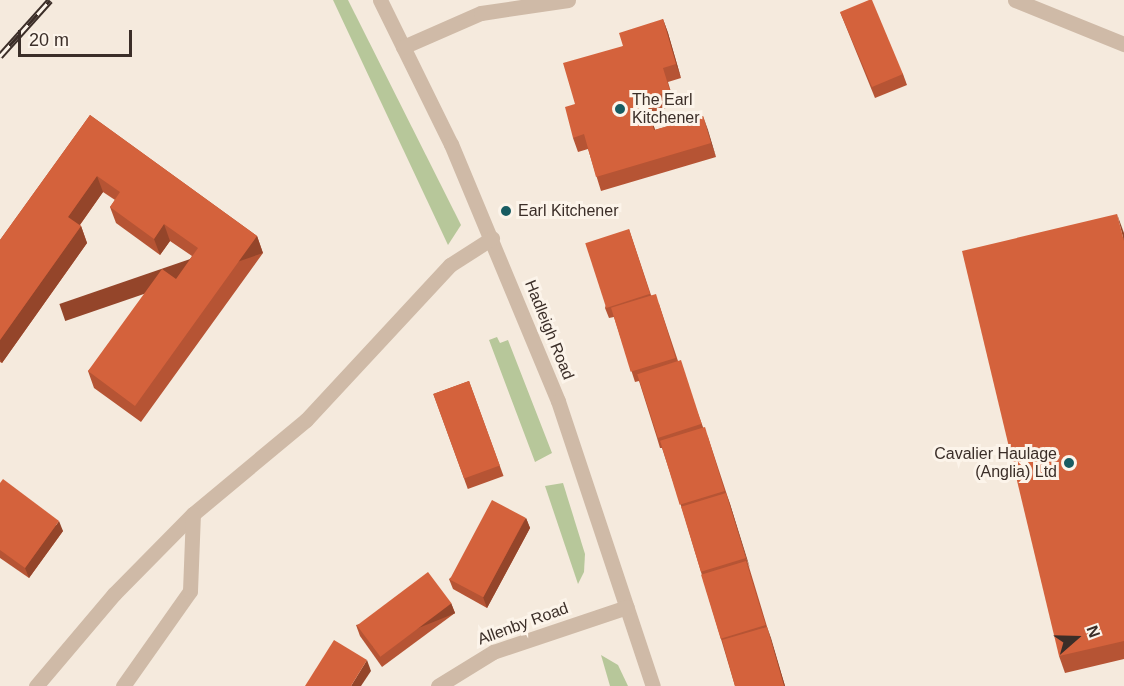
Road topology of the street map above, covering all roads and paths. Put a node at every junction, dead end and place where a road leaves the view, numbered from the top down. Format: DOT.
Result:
graph roads {
  1 [pos="380,0"];
  2 [pos="568,0"];
  3 [pos="1015,0"];
  4 [pos="1124,44"];
  5 [pos="403,47"];
  6 [pos="492,238"];
  7 [pos="193,514"];
  8 [pos="627,607"];
  9 [pos="36,686"];
  10 [pos="123,686"];
  11 [pos="438,686"];
  12 [pos="653,686"];
  1 -- 5 [label="street, Hadleigh Road"];
  2 -- 5 [label="street"];
  3 -- 4 [label="street"];
  5 -- 6 [label="street, Hadleigh Road"];
  6 -- 7 [label="street"];
  6 -- 8 [label="street, Hadleigh Road"];
  7 -- 9 [label="street"];
  7 -- 10 [label="street"];
  8 -- 11 [label="street, Allenby Road"];
  8 -- 12 [label="street, Hadleigh Road"];
}
